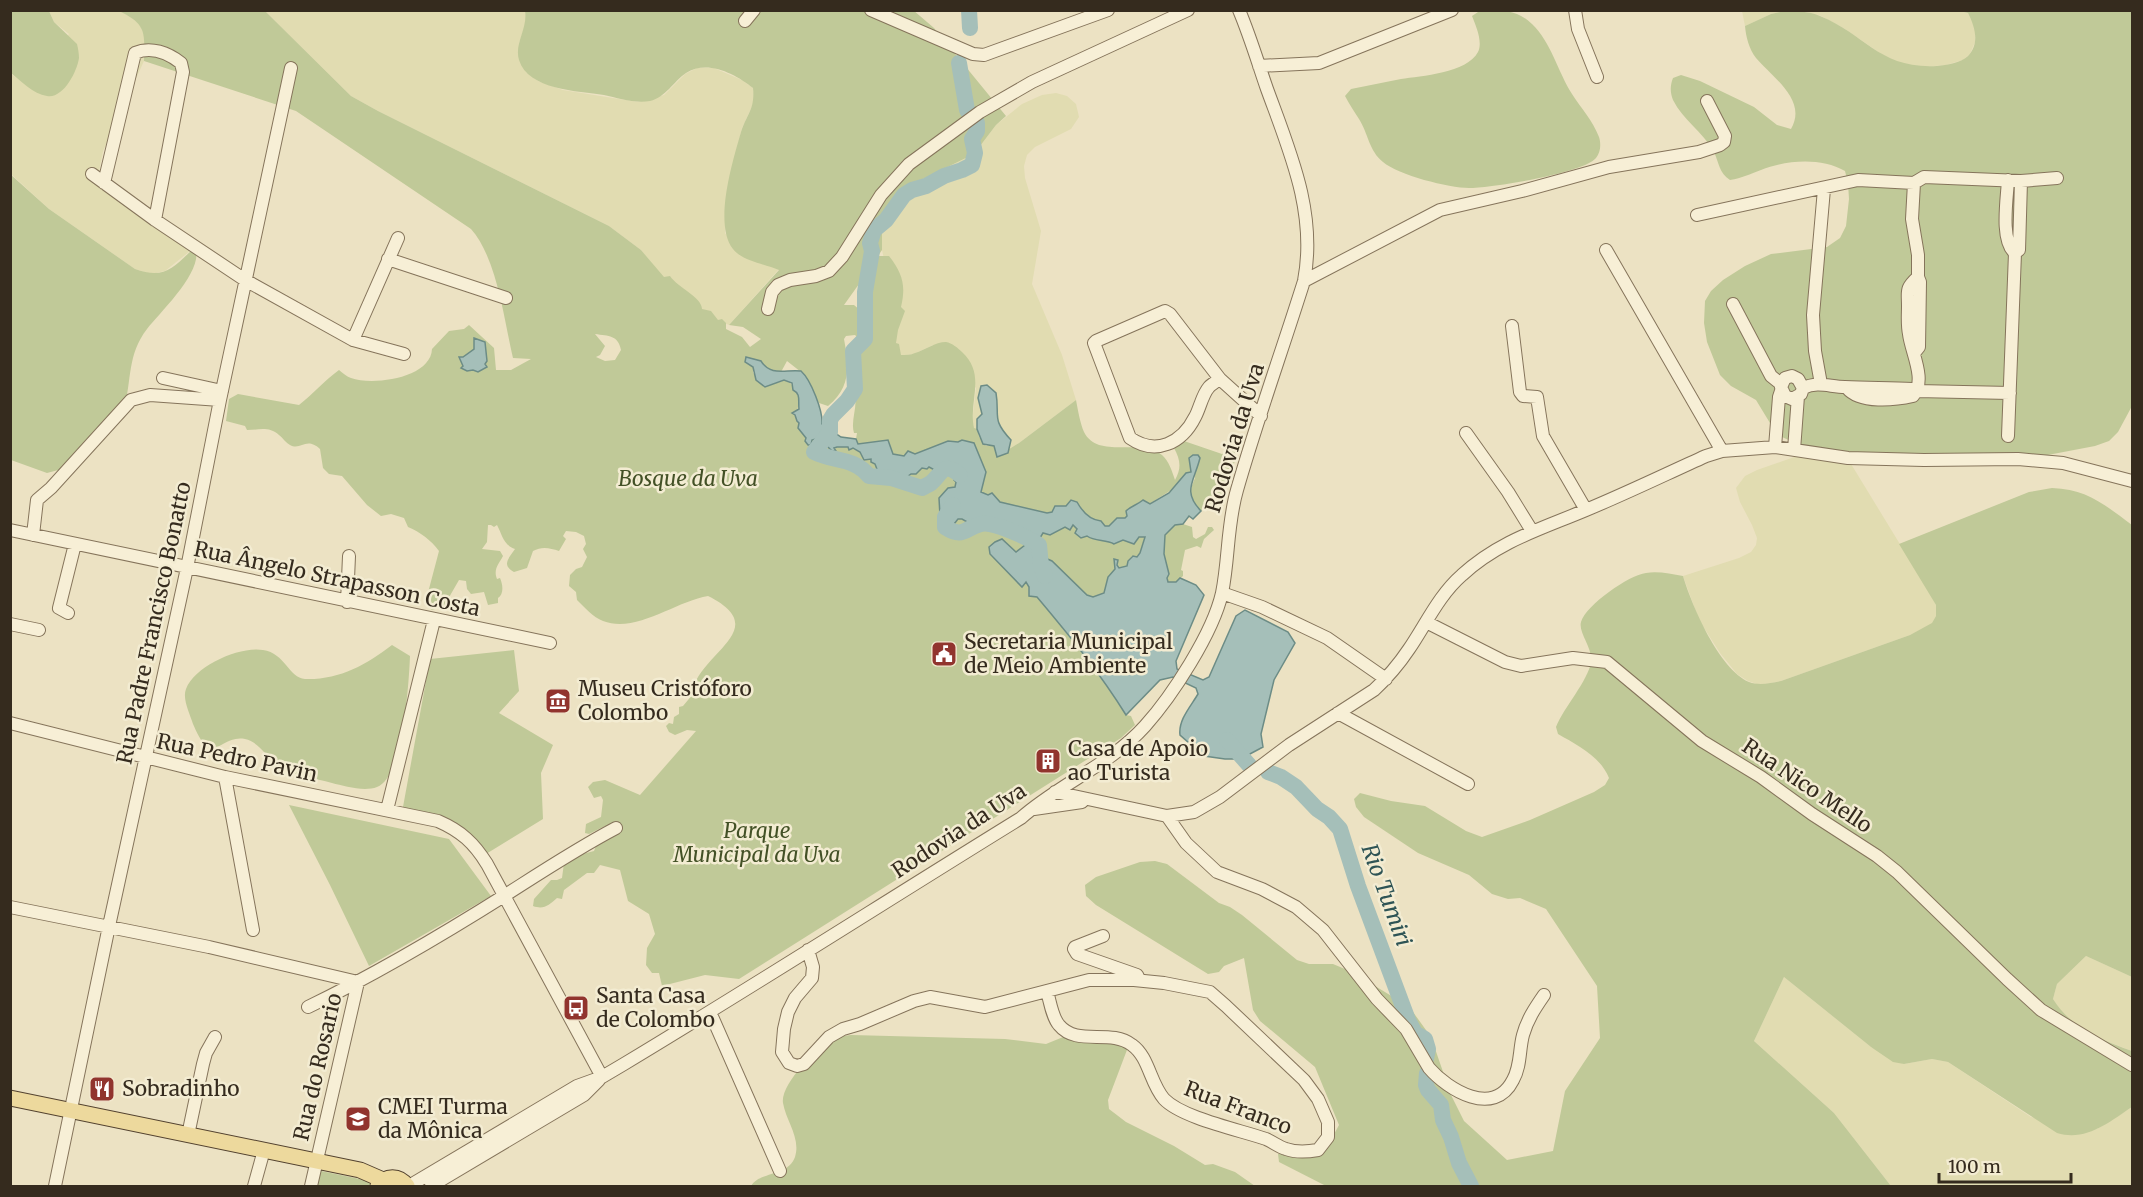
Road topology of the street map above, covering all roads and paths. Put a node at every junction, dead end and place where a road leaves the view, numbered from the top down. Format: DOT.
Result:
graph roads {
  1 [pos="754,10"];
  2 [pos="871,10"];
  3 [pos="1108,10"];
  4 [pos="1159,10"];
  5 [pos="1188,10"];
  6 [pos="1239,10"];
  7 [pos="1452,10"];
  8 [pos="1575,10"];
  9 [pos="1174,17"];
  10 [pos="745,21"];
  11 [pos="1259,66"];
  12 [pos="291,68"];
  13 [pos="1597,77"];
  14 [pos="185,100"];
  15 [pos="1707,101"];
  16 [pos="92,174"];
  17 [pos="2057,178"];
  18 [pos="2008,180"];
  19 [pos="2021,181"];
  20 [pos="104,183"];
  21 [pos="1914,183"];
  22 [pos="1824,189"];
  23 [pos="1697,215"];
  24 [pos="155,220"];
  25 [pos="398,238"];
  26 [pos="1606,250"];
  27 [pos="2015,253"];
  28 [pos="388,259"];
  29 [pos="245,280"];
  30 [pos="1304,281"];
  31 [pos="506,298"];
  32 [pos="1733,304"];
  33 [pos="768,309"];
  34 [pos="1512,326"];
  35 [pos="353,340"];
  36 [pos="404,354"];
  37 [pos="163,378"];
  38 [pos="1220,379"];
  39 [pos="1821,384"];
  40 [pos="1781,387"];
  41 [pos="1917,391"];
  42 [pos="1801,392"];
  43 [pos="2010,393"];
  44 [pos="221,396"];
  45 [pos="1261,416"];
  46 [pos="1777,426"];
  47 [pos="1796,426"];
  48 [pos="1466,433"];
  49 [pos="2008,436"];
  50 [pos="1775,447"];
  51 [pos="1794,450"];
  52 [pos="1722,451"];
  53 [pos="2133,481"];
  54 [pos="1586,510"];
  55 [pos="10,530"];
  56 [pos="1532,531"];
  57 [pos="33,535"];
  58 [pos="75,544"];
  59 [pos="349,556"];
  60 [pos="187,568"];
  61 [pos="1222,593"];
  62 [pos="346,602"];
  63 [pos="68,613"];
  64 [pos="434,620"];
  65 [pos="1426,622"];
  66 [pos="10,624"];
  67 [pos="39,630"];
  68 [pos="550,643"];
  69 [pos="1386,679"];
  70 [pos="1338,713"];
  71 [pos="10,723"];
  72 [pos="146,758"];
  73 [pos="225,777"];
  74 [pos="1468,784"];
  75 [pos="1054,792"];
  76 [pos="1097,801"];
  77 [pos="387,810"];
  78 [pos="1030,810"];
  79 [pos="1167,816"];
  80 [pos="616,828"];
  81 [pos="505,895"];
  82 [pos="10,907"];
  83 [pos="109,926"];
  84 [pos="253,930"];
  85 [pos="1103,936"];
  86 [pos="808,950"];
  87 [pos="1140,981"];
  88 [pos="358,982"];
  89 [pos="1047,991"];
  90 [pos="1544,994"];
  91 [pos="308,1007"];
  92 [pos="710,1012"];
  93 [pos="215,1037"];
  94 [pos="2133,1065"];
  95 [pos="602,1077"];
  96 [pos="10,1098"];
  97 [pos="72,1110"];
  98 [pos="188,1135"];
  99 [pos="264,1150"];
  100 [pos="316,1161"];
  101 [pos="780,1171"];
  102 [pos="380,1184"];
  103 [pos="56,1186"];
  104 [pos="254,1186"];
  105 [pos="311,1186"];
  106 [pos="408,1186"];
  107 [pos="431,1186"];
  1 -- 10 [label="street"];
  2 -- 3 [label="street"];
  4 -- 9 [label="street"];
  5 -- 9 [label="street"];
  6 -- 11 [label="street, Rodovia da Uva"];
  7 -- 11 [label="street"];
  8 -- 13 [label="street"];
  9 -- 33 [label="street"];
  11 -- 30 [label="street, Rodovia da Uva"];
  12 -- 29 [label="street, Rua Padre Francisco Bonatto"];
  14 -- 24 [label="street"];
  15 -- 30 [label="street"];
  16 -- 20 [label="street"];
  17 -- 19 [label="street"];
  18 -- 19 [label="street"];
  18 -- 21 [label="street"];
  18 -- 27 [label="street"];
  19 -- 27 [label="street"];
  20 -- 24 [label="street"];
  20 -- 24 [label="street"];
  21 -- 22 [label="street"];
  21 -- 41 [label="street"];
  22 -- 23 [label="street"];
  22 -- 39 [label="street"];
  24 -- 29 [label="street"];
  25 -- 28 [label="street"];
  26 -- 52 [label="street"];
  27 -- 43 [label="street"];
  28 -- 31 [label="street"];
  28 -- 35 [label="street"];
  29 -- 35 [label="street"];
  29 -- 44 [label="street, Rua Padre Francisco Bonatto"];
  30 -- 45 [label="street, Rodovia da Uva"];
  32 -- 40 [label="street"];
  34 -- 54 [label="street"];
  35 -- 36 [label="street"];
  37 -- 44 [label="street"];
  38 -- 38 [label="street"];
  38 -- 45 [label="street"];
  39 -- 41 [label="street"];
  39 -- 42 [label="street"];
  40 -- 42 [label="street"];
  40 -- 42 [label="street"];
  40 -- 46 [label="street"];
  41 -- 43 [label="street"];
  42 -- 47 [label="street"];
  43 -- 49 [label="street"];
  44 -- 57 [label="street"];
  44 -- 60 [label="street, Rua Padre Francisco Bonatto"];
  45 -- 61 [label="street, Rodovia da Uva"];
  46 -- 47 [label="street"];
  46 -- 50 [label="street"];
  47 -- 51 [label="street"];
  48 -- 56 [label="street"];
  50 -- 51 [label="street"];
  50 -- 52 [label="street"];
  51 -- 53 [label="street"];
  52 -- 54 [label="street"];
  54 -- 56 [label="street"];
  55 -- 57 [label="street, Rua Ângelo Strapasson Costa"];
  56 -- 65 [label="street"];
  57 -- 58 [label="street, Rua Ângelo Strapasson Costa"];
  58 -- 60 [label="street, Rua Ângelo Strapasson Costa"];
  58 -- 63 [label="street"];
  59 -- 62 [label="street"];
  60 -- 62 [label="street, Rua Ângelo Strapasson Costa"];
  60 -- 72 [label="street, Rua Padre Francisco Bonatto"];
  61 -- 69 [label="street"];
  61 -- 75 [label="street, Rodovia da Uva"];
  62 -- 64 [label="street, Rua Ângelo Strapasson Costa"];
  64 -- 68 [label="street, Rua Ângelo Strapasson Costa"];
  64 -- 77 [label="street"];
  65 -- 69 [label="street"];
  65 -- 94 [label="street, Rua Nico Mello"];
  66 -- 67 [label="street"];
  69 -- 70 [label="street"];
  70 -- 74 [label="street"];
  70 -- 79 [label="street"];
  71 -- 72 [label="street, Rua Pedro Pavin"];
  72 -- 73 [label="street, Rua Pedro Pavin"];
  72 -- 83 [label="street, Rua Padre Francisco Bonatto"];
  73 -- 77 [label="street, Rua Pedro Pavin"];
  73 -- 84 [label="street"];
  75 -- 76 [label="street"];
  75 -- 78 [label="street, Rodovia da Uva"];
  76 -- 78 [label="street"];
  76 -- 79 [label="street"];
  77 -- 81 [label="street, Rua Pedro Pavin"];
  78 -- 86 [label="street, Rodovia da Uva"];
  79 -- 90 [label="street"];
  80 -- 81 [label="street"];
  81 -- 88 [label="street"];
  81 -- 95 [label="street, Rua Pedro Pavin"];
  82 -- 83 [label="street"];
  83 -- 88 [label="street"];
  83 -- 97 [label="street, Rua Padre Francisco Bonatto"];
  85 -- 87 [label="street"];
  86 -- 89 [label="street, Rua Franco"];
  86 -- 92 [label="street, Rodovia da Uva"];
  87 -- 89 [label="street, Rua Franco"];
  87 -- 89 [label="street, Rua Franco"];
  88 -- 91 [label="street"];
  88 -- 100 [label="street, Rua do Rosario"];
  92 -- 95 [label="street, Rodovia da Uva"];
  92 -- 101 [label="street"];
  93 -- 98 [label="street"];
  95 -- 106 [label="street, Rodovia da Uva"];
  95 -- 107 [label="street, Rodovia da Uva"];
  96 -- 97 [label="main road"];
  97 -- 98 [label="main road"];
  97 -- 103 [label="street, Rua Padre Francisco Bonatto"];
  98 -- 99 [label="main road"];
  99 -- 100 [label="main road"];
  99 -- 104 [label="street"];
  100 -- 102 [label="main road"];
  100 -- 105 [label="street, Rua do Rosario"];
  102 -- 106 [label="main road"];
}
